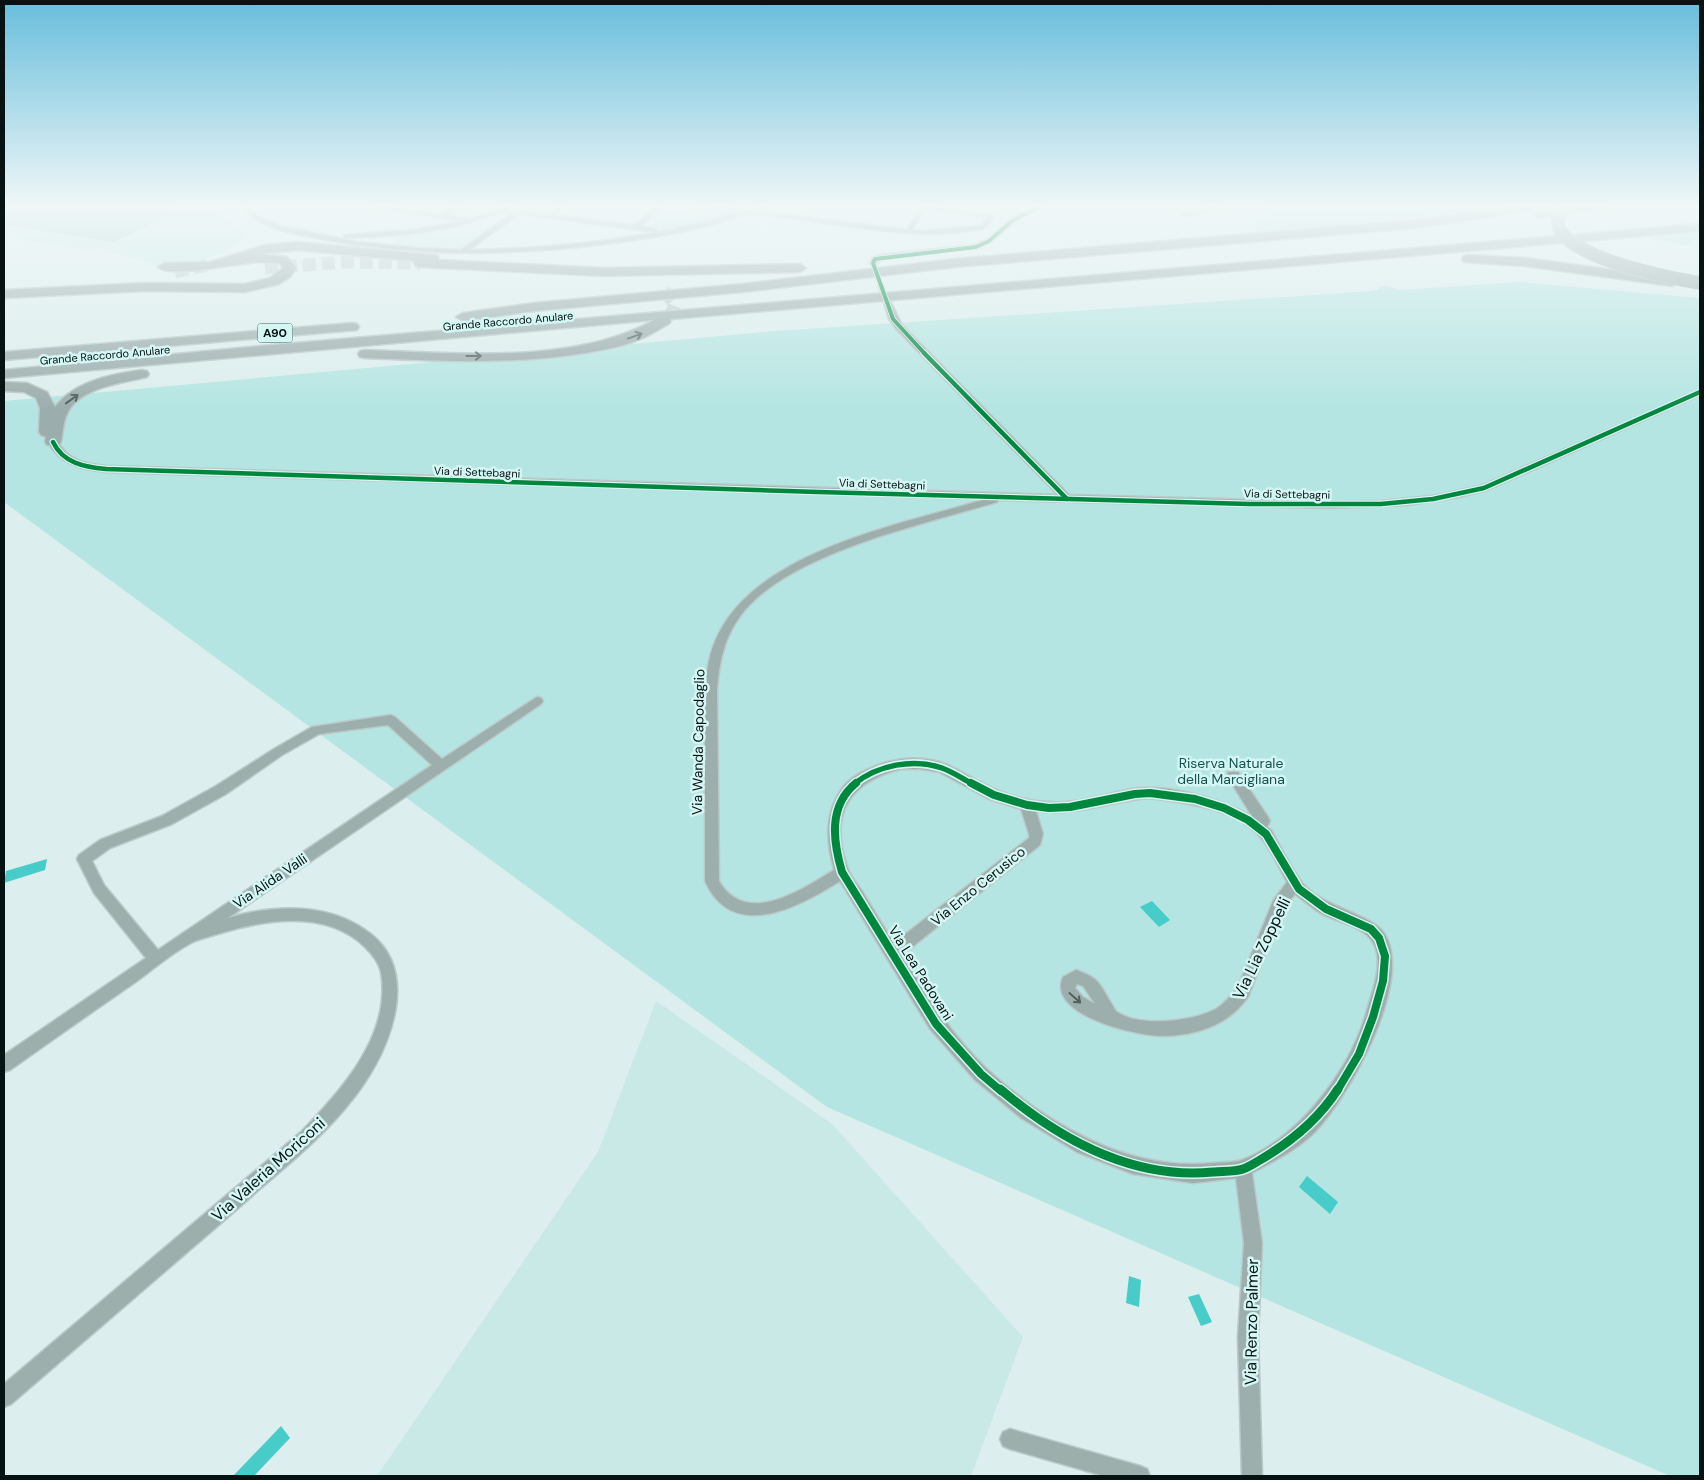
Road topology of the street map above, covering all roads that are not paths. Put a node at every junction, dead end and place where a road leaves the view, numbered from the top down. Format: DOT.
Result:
graph roads {
  1 [pos="145,273"];
  2 [pos="217,273"];
  3 [pos="286,273"];
  4 [pos="575,273"];
  5 [pos="872,273"];
  6 [pos="989,273"];
  7 [pos="1076,273"];
  8 [pos="1152,273"];
  9 [pos="1189,273"];
  10 [pos="1615,273"];
  11 [pos="1653,273"];
  12 [pos="130,275"];
  13 [pos="1070,280"];
  14 [pos="1700,285"];
  15 [pos="664,291"];
  16 [pos="4,292"];
  17 [pos="886,301"];
  18 [pos="665,320"];
  19 [pos="367,325"];
  20 [pos="425,355"];
  21 [pos="4,356"];
  22 [pos="89,357"];
  23 [pos="170,360"];
  24 [pos="4,363"];
  25 [pos="4,374"];
  26 [pos="4,387"];
  27 [pos="1700,392"];
  28 [pos="53,442"];
  29 [pos="954,496"];
  30 [pos="1004,497"];
  31 [pos="1067,499"];
  32 [pos="956,512"];
  33 [pos="537,701"];
  34 [pos="441,766"];
  35 [pos="1233,776"];
  36 [pos="1027,806"];
  37 [pos="1259,828"];
  38 [pos="842,872"];
  39 [pos="1296,883"];
  40 [pos="188,937"];
  41 [pos="893,953"];
  42 [pos="156,959"];
  43 [pos="1110,1016"];
  44 [pos="4,1064"];
  45 [pos="1243,1169"];
  46 [pos="4,1397"];
  47 [pos="1010,1439"];
  48 [pos="1140,1476"];
  49 [pos="1252,1476"];
  1 -- 12 [label="highway"];
  2 -- 16 [label="highway"];
  3 -- 16 [label="highway"];
  4 -- 15 [label="highway"];
  5 -- 6 [label="highway, Grande Raccordo Anulare"];
  7 -- 22 [label="highway, Grande Raccordo Anulare / A90"];
  8 -- 13 [label="highway, Grande Raccordo Anulare"];
  9 -- 13 [label="highway, bridge"];
  10 -- 14 [label="highway, bridge"];
  11 -- 14 [label="highway, bridge"];
  13 -- 23 [label="highway, Grande Raccordo Anulare"];
  17 -- 31 [label="street"];
  20 -- 18 [label="highway, one-way"];
  19 -- 22 [label="highway, Grande Raccordo Anulare / A90"];
  20 -- 23 [label="highway"];
  28 -- 20 [label="highway, one-way"];
  21 -- 22 [label="highway, Grande Raccordo Anulare / A90"];
  22 -- 23 [label="highway, Grande Raccordo Anulare"];
  22 -- 24 [label="highway, Grande Raccordo Anulare / A90"];
  22 -- 25 [label="highway"];
  26 -- 28 [label="highway"];
  27 -- 31 [label="street, Via di Settebagni"];
  28 -- 29 [label="street, Via di Settebagni"];
  29 -- 30 [label="street, Via di Settebagni"];
  29 -- 32 [label="street"];
  30 -- 31 [label="street, Via di Settebagni"];
  30 -- 32 [label="street, Via Wanda Capodaglio"];
  32 -- 38 [label="street, Via Wanda Capodaglio"];
  33 -- 34 [label="street, Via Alida Valli"];
  34 -- 40 [label="street, Via Alida Valli"];
  34 -- 42 [label="street"];
  35 -- 37 [label="street"];
  36 -- 37 [label="street, Via Lea Padovani"];
  36 -- 38 [label="street, Via Lea Padovani"];
  36 -- 41 [label="street, Via Enzo Cerusico"];
  37 -- 39 [label="street, Via Lea Padovani"];
  38 -- 41 [label="street, Via Lea Padovani"];
  39 -- 43 [label="street, Via Lia Zoppelli"];
  39 -- 45 [label="street, Via Lea Padovani"];
  40 -- 42 [label="street, Via Alida Valli"];
  40 -- 46 [label="street, Via Valeria Moriconi"];
  41 -- 45 [label="street, Via Lea Padovani"];
  42 -- 44 [label="street, Via Alida Valli"];
  45 -- 49 [label="street, Via Renzo Palmer"];
  47 -- 48 [label="street"];
}
